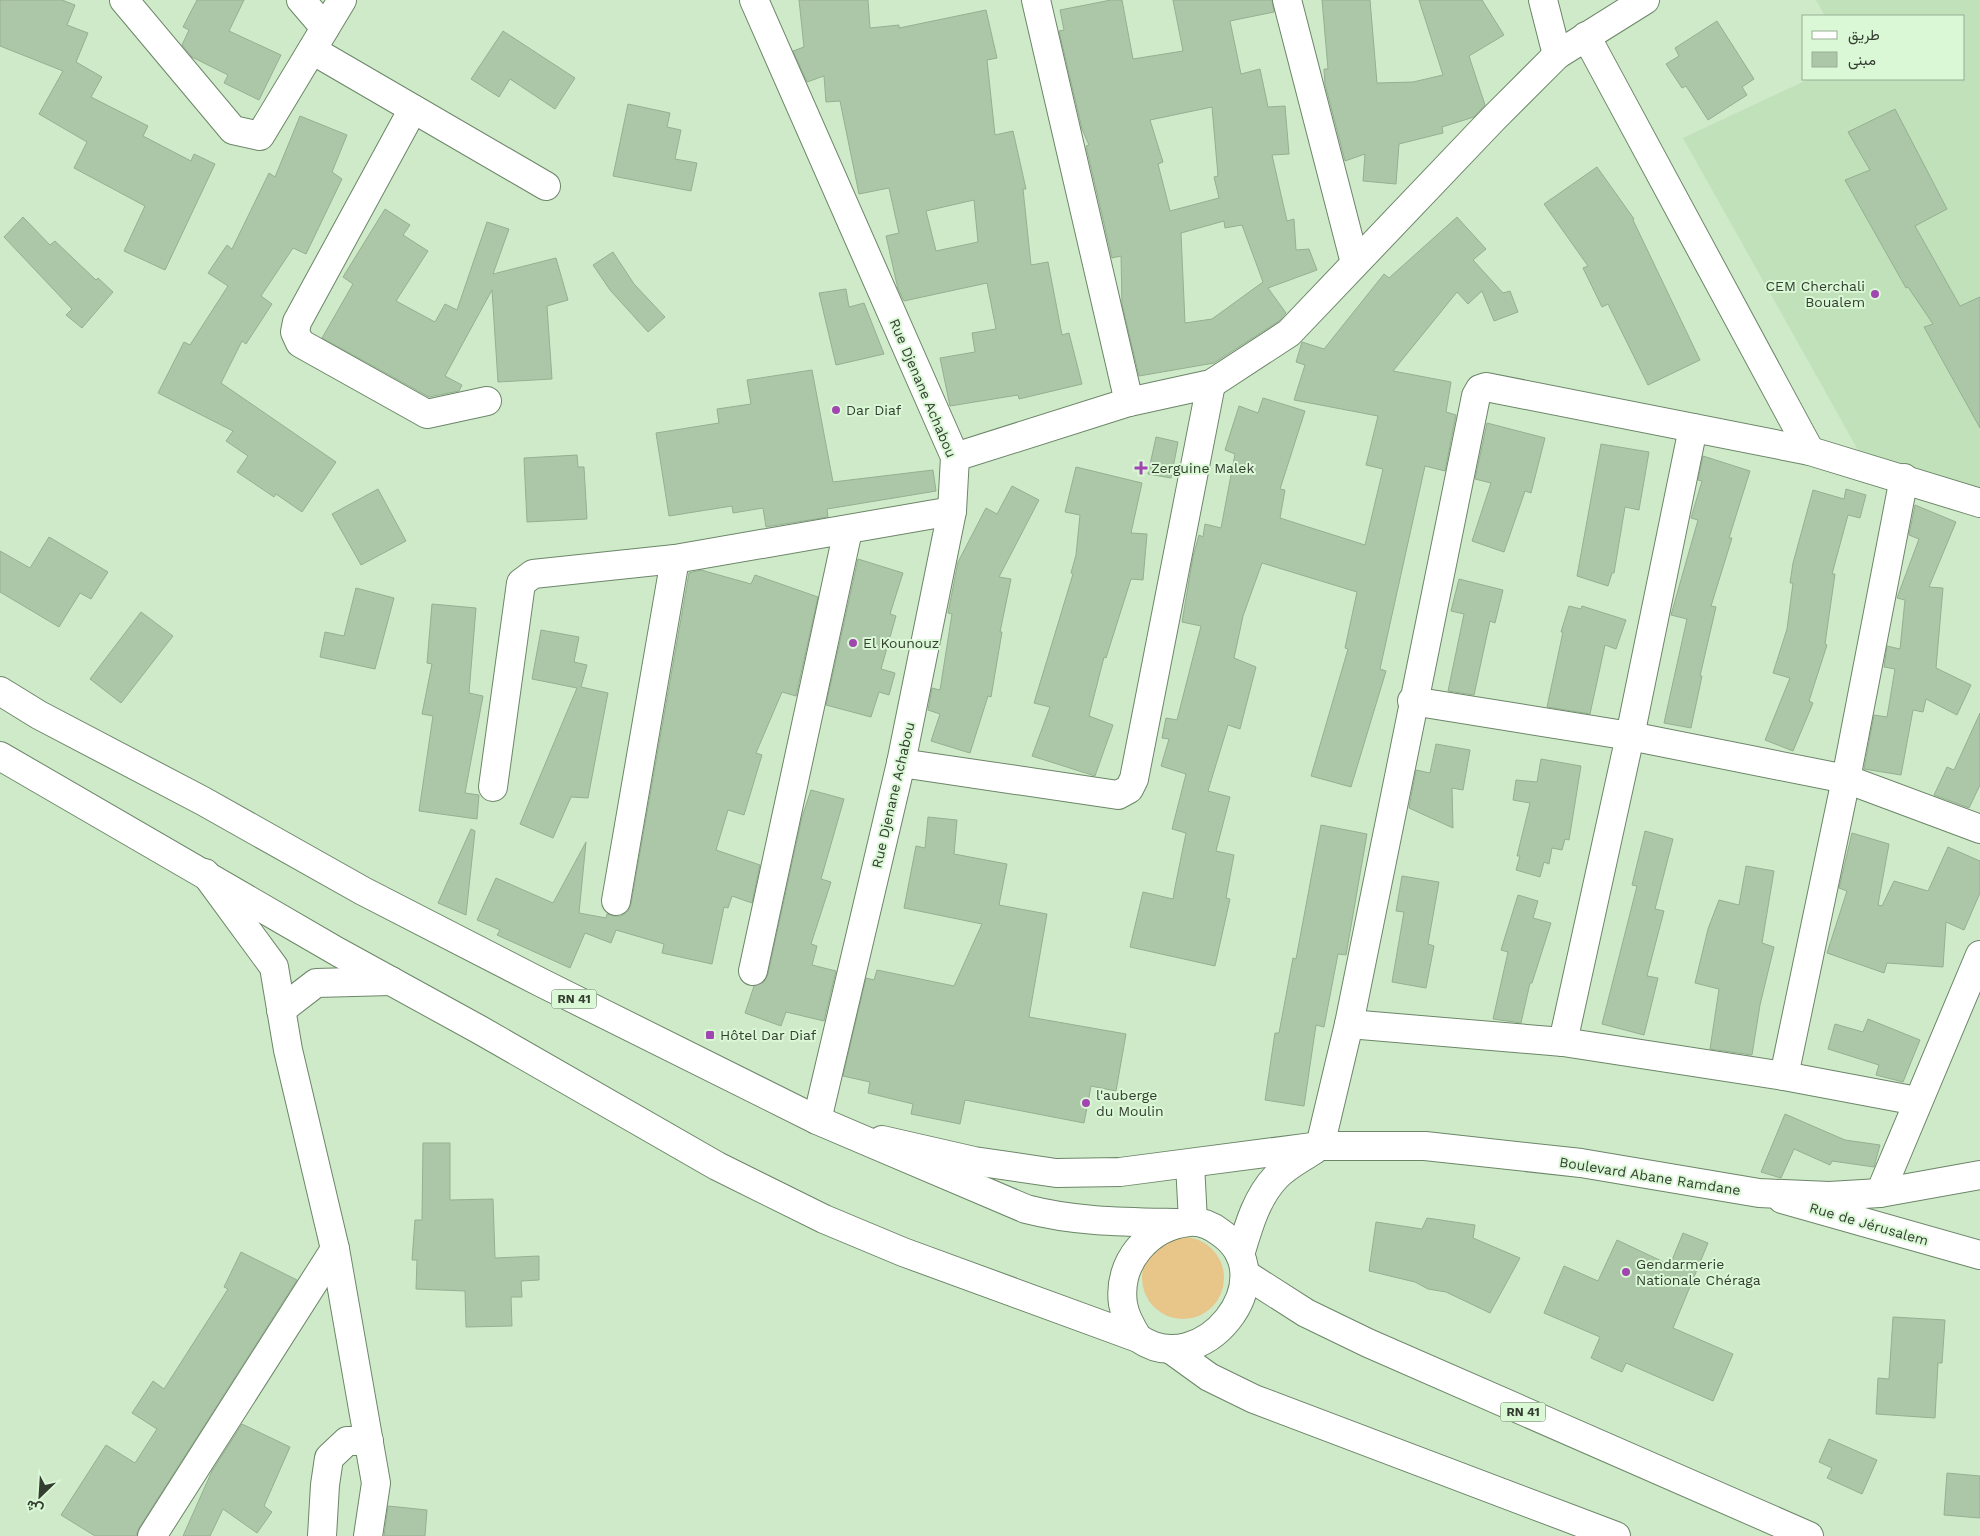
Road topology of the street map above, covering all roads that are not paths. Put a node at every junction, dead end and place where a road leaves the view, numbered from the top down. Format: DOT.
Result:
graph roads {
  1 [pos="124,0"];
  2 [pos="301,0"];
  3 [pos="342,0"];
  4 [pos="754,0"];
  5 [pos="1036,0"];
  6 [pos="1287,0"];
  7 [pos="1543,0"];
  8 [pos="1646,0"];
  9 [pos="1586,36"];
  10 [pos="318,39"];
  11 [pos="1557,55"];
  12 [pos="413,109"];
  13 [pos="546,186"];
  14 [pos="1355,263"];
  15 [pos="1211,384"];
  16 [pos="486,401"];
  17 [pos="1129,402"];
  18 [pos="1693,428"];
  19 [pos="1810,451"];
  20 [pos="955,457"];
  21 [pos="1904,478"];
  22 [pos="1980,503"];
  23 [pos="952,511"];
  24 [pos="848,530"];
  25 [pos="675,559"];
  26 [pos="0,690"];
  27 [pos="1412,701"];
  28 [pos="1630,736"];
  29 [pos="0,756"];
  30 [pos="901,763"];
  31 [pos="1846,779"];
  32 [pos="493,788"];
  33 [pos="1980,829"];
  34 [pos="205,874"];
  35 [pos="616,901"];
  36 [pos="1980,955"];
  37 [pos="753,972"];
  38 [pos="391,981"];
  39 [pos="281,1010"];
  40 [pos="1348,1024"];
  41 [pos="1563,1042"];
  42 [pos="1784,1076"];
  43 [pos="1917,1101"];
  44 [pos="829,1125"];
  45 [pos="1320,1146"];
  46 [pos="1190,1164"];
  47 [pos="1980,1174"];
  48 [pos="1758,1193"];
  49 [pos="1880,1193"];
  50 [pos="1185,1222"];
  51 [pos="335,1249"];
  52 [pos="1980,1255"];
  53 [pos="1242,1264"];
  54 [pos="1138,1338"];
  55 [pos="1174,1351"];
  56 [pos="369,1441"];
  57 [pos="152,1536"];
  58 [pos="322,1536"];
  59 [pos="368,1536"];
  60 [pos="1616,1536"];
  61 [pos="1808,1536"];
  1 -- 10 [label="main road"];
  2 -- 10 [label="main road"];
  3 -- 10 [label="main road"];
  4 -- 20 [label="main road, Rue Djenane Achabou"];
  5 -- 17 [label="main road"];
  6 -- 14 [label="main road"];
  7 -- 11 [label="main road"];
  8 -- 9 [label="main road"];
  9 -- 11 [label="main road"];
  9 -- 19 [label="main road"];
  10 -- 12 [label="main road"];
  11 -- 14 [label="main road"];
  12 -- 13 [label="main road"];
  12 -- 16 [label="main road"];
  14 -- 15 [label="main road"];
  15 -- 17 [label="main road"];
  15 -- 30 [label="main road"];
  17 -- 20 [label="main road"];
  18 -- 19 [label="main road"];
  18 -- 27 [label="main road"];
  18 -- 28 [label="main road"];
  19 -- 21 [label="main road"];
  20 -- 23 [label="main road, Rue Djenane Achabou"];
  21 -- 22 [label="main road"];
  21 -- 31 [label="main road"];
  23 -- 24 [label="main road"];
  23 -- 30 [label="main road, Rue Djenane Achabou"];
  24 -- 25 [label="main road"];
  24 -- 37 [label="main road"];
  25 -- 32 [label="main road"];
  25 -- 35 [label="main road"];
  26 -- 44 [label="main road, RN 41"];
  27 -- 28 [label="main road"];
  27 -- 40 [label="main road"];
  28 -- 31 [label="main road"];
  28 -- 41 [label="main road"];
  29 -- 34 [label="main road"];
  30 -- 44 [label="main road, Rue Djenane Achabou"];
  31 -- 33 [label="main road"];
  31 -- 42 [label="main road"];
  34 -- 38 [label="main road"];
  34 -- 39 [label="main road"];
  36 -- 43 [label="main road"];
  38 -- 39 [label="main road"];
  38 -- 54 [label="main road"];
  39 -- 51 [label="main road"];
  40 -- 41 [label="main road"];
  40 -- 45 [label="main road"];
  41 -- 42 [label="main road"];
  42 -- 43 [label="main road"];
  43 -- 49 [label="main road"];
  44 -- 46 [label="main road, Boulevard Abane Ramdane"];
  44 -- 50 [label="main road, RN 41"];
  45 -- 46 [label="main road, Boulevard Abane Ramdane"];
  45 -- 48 [label="main road, Boulevard Abane Ramdane"];
  45 -- 53 [label="main road"];
  46 -- 50 [label="main road"];
  47 -- 49 [label="main road, Boulevard Abane Ramdane"];
  48 -- 49 [label="main road, Boulevard Abane Ramdane"];
  48 -- 52 [label="main road, Rue de Jérusalem"];
  50 -- 53 [label="main road"];
  50 -- 54 [label="main road"];
  51 -- 56 [label="main road"];
  51 -- 57 [label="main road"];
  53 -- 55 [label="main road"];
  53 -- 61 [label="main road, RN 41"];
  54 -- 55 [label="main road"];
  55 -- 60 [label="main road"];
  56 -- 58 [label="main road"];
  56 -- 59 [label="main road"];
}
